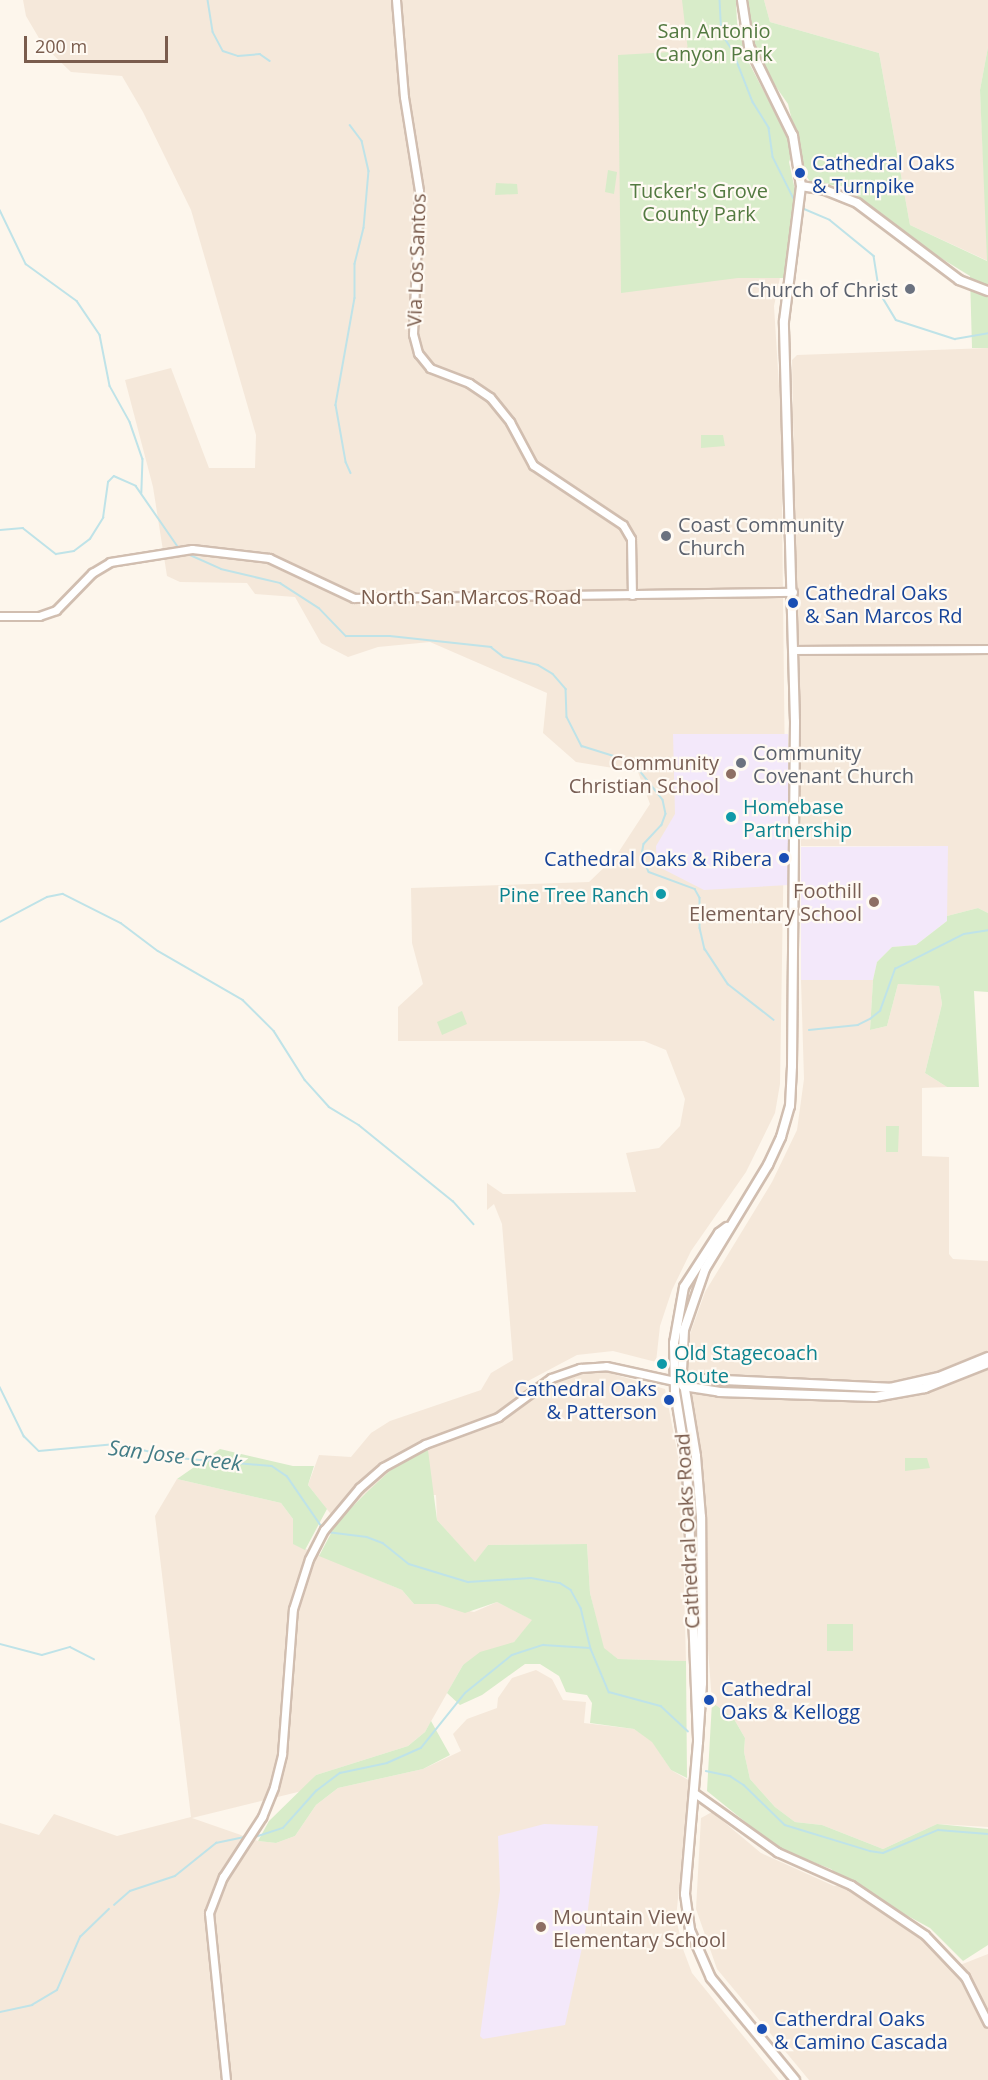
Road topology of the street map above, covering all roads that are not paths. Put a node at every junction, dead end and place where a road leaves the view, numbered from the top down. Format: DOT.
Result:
graph roads {
  1 [pos="396,0"];
  2 [pos="742,0"];
  3 [pos="801,186"];
  4 [pos="988,291"];
  5 [pos="793,592"];
  6 [pos="632,595"];
  7 [pos="0,616"];
  8 [pos="988,649"];
  9 [pos="794,650"];
  10 [pos="727,1227"];
  11 [pos="988,1357"];
  12 [pos="988,1363"];
  13 [pos="683,1377"];
  14 [pos="674,1381"];
  15 [pos="685,1387"];
  16 [pos="698,1742"];
  17 [pos="696,1794"];
  18 [pos="988,2023"];
  19 [pos="226,2080"];
  20 [pos="795,2080"];
  1 -- 6 [label="street, Via Los Santos"];
  2 -- 3 [label="main road, Cathedral Oaks Road"];
  3 -- 4 [label="main road"];
  3 -- 5 [label="main road, Cathedral Oaks Road"];
  5 -- 6 [label="street, North San Marcos Road"];
  5 -- 9 [label="main road, Cathedral Oaks Road"];
  6 -- 7 [label="street, North San Marcos Road"];
  8 -- 9 [label="street"];
  9 -- 10 [label="main road, Cathedral Oaks Road"];
  10 -- 13 [label="main road, Cathedral Oaks Road"];
  10 -- 14 [label="main road, Cathedral Oaks Road"];
  11 -- 13 [label="main road"];
  12 -- 15 [label="main road"];
  13 -- 14 [label="main road"];
  13 -- 15 [label="main road, Cathedral Oaks Road"];
  14 -- 15 [label="main road"];
  14 -- 16 [label="main road, Cathedral Oaks Road"];
  14 -- 19 [label="street"];
  15 -- 16 [label="main road, Cathedral Oaks Road"];
  16 -- 17 [label="main road, Cathedral Oaks Road"];
  17 -- 18 [label="street"];
  17 -- 20 [label="main road, Cathedral Oaks Road"];
}
